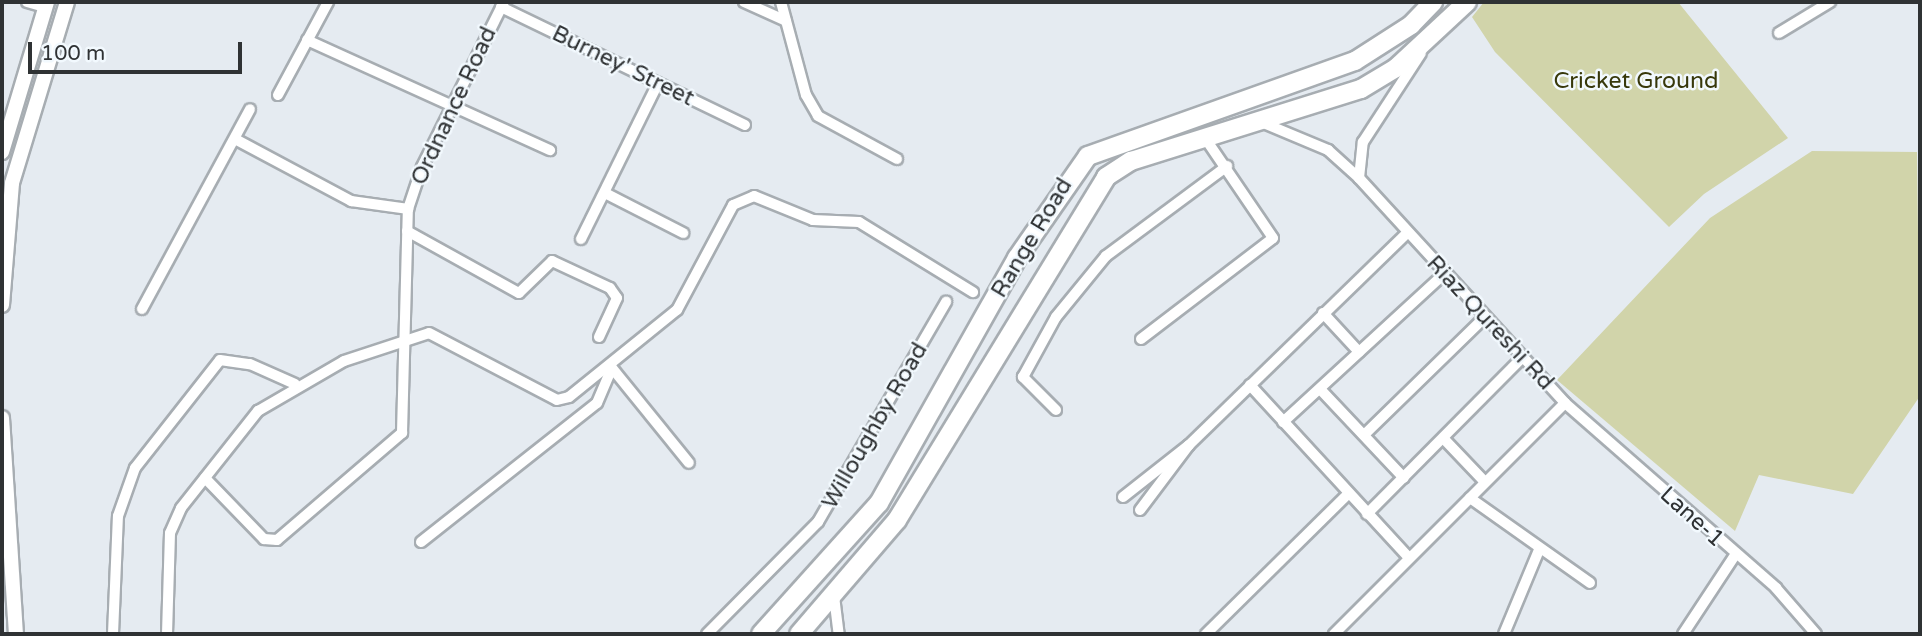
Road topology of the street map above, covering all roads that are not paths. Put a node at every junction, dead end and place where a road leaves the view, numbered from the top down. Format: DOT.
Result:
graph roads {
  1 [pos="27,2"];
  2 [pos="67,2"];
  3 [pos="327,2"];
  4 [pos="744,2"];
  5 [pos="781,2"];
  6 [pos="1433,2"];
  7 [pos="1466,2"];
  8 [pos="1830,2"];
  9 [pos="46,4"];
  10 [pos="503,4"];
  11 [pos="786,21"];
  12 [pos="1779,33"];
  13 [pos="307,40"];
  14 [pos="1428,41"];
  15 [pos="658,83"];
  16 [pos="278,95"];
  17 [pos="450,108"];
  18 [pos="250,109"];
  19 [pos="1261,122"];
  20 [pos="745,125"];
  21 [pos="235,139"];
  22 [pos="1207,141"];
  23 [pos="550,149"];
  24 [pos="2,152"];
  25 [pos="897,159"];
  26 [pos="1227,166"];
  27 [pos="1359,178"];
  28 [pos="605,193"];
  29 [pos="408,209"];
  30 [pos="407,231"];
  31 [pos="683,233"];
  32 [pos="1407,233"];
  33 [pos="581,239"];
  34 [pos="1443,275"];
  35 [pos="973,292"];
  36 [pos="946,302"];
  37 [pos="2,305"];
  38 [pos="142,309"];
  39 [pos="1323,313"];
  40 [pos="1483,318"];
  41 [pos="599,337"];
  42 [pos="407,338"];
  43 [pos="1141,339"];
  44 [pos="1359,352"];
  45 [pos="1521,358"];
  46 [pos="612,368"];
  47 [pos="295,384"];
  48 [pos="1250,385"];
  49 [pos="1320,389"];
  50 [pos="1564,403"];
  51 [pos="1056,410"];
  52 [pos="2,418"];
  53 [pos="1283,422"];
  54 [pos="1364,435"];
  55 [pos="1444,439"];
  56 [pos="1189,445"];
  57 [pos="690,463"];
  58 [pos="205,478"];
  59 [pos="1404,478"];
  60 [pos="1484,481"];
  61 [pos="1348,494"];
  62 [pos="1123,497"];
  63 [pos="1470,498"];
  64 [pos="1140,510"];
  65 [pos="1367,514"];
  66 [pos="421,542"];
  67 [pos="1539,550"];
  68 [pos="1735,555"];
  69 [pos="1409,558"];
  70 [pos="1590,583"];
  71 [pos="834,596"];
  72 [pos="766,632"];
  73 [pos="16,634"];
  74 [pos="113,634"];
  75 [pos="167,634"];
  76 [pos="708,634"];
  77 [pos="799,634"];
  78 [pos="839,634"];
  79 [pos="1206,634"];
  80 [pos="1334,634"];
  81 [pos="1504,634"];
  82 [pos="1683,634"];
  83 [pos="1815,634"];
  1 -- 9 [label="street"];
  2 -- 37 [label="street"];
  3 -- 13 [label="street"];
  4 -- 11 [label="street"];
  5 -- 11 [label="street"];
  6 -- 72 [label="main road, Range Road"];
  7 -- 14 [label="main road"];
  8 -- 12 [label="street"];
  9 -- 24 [label="street"];
  10 -- 15 [label="street, Burney' Street"];
  10 -- 17 [label="street, Ordnance Road"];
  11 -- 25 [label="street"];
  13 -- 16 [label="street"];
  13 -- 17 [label="street"];
  14 -- 19 [label="main road"];
  14 -- 27 [label="street"];
  15 -- 20 [label="street, Burney' Street"];
  15 -- 28 [label="street"];
  17 -- 23 [label="street"];
  17 -- 29 [label="street, Ordnance Road"];
  18 -- 21 [label="street"];
  19 -- 22 [label="main road"];
  19 -- 27 [label="street, Riaz Qureshi Rd"];
  21 -- 29 [label="street"];
  21 -- 38 [label="street"];
  22 -- 26 [label="street"];
  22 -- 71 [label="main road"];
  26 -- 43 [label="street"];
  26 -- 51 [label="street"];
  27 -- 32 [label="street, Riaz Qureshi Rd"];
  28 -- 31 [label="street"];
  28 -- 33 [label="street"];
  29 -- 30 [label="street, Ordnance Road"];
  30 -- 41 [label="street"];
  30 -- 42 [label="street, Ordnance Road"];
  32 -- 34 [label="street, Riaz Qureshi Rd"];
  32 -- 39 [label="street"];
  34 -- 40 [label="street, Riaz Qureshi Rd"];
  34 -- 44 [label="street"];
  35 -- 46 [label="street"];
  36 -- 76 [label="street, Willoughby Road"];
  39 -- 44 [label="street"];
  39 -- 48 [label="street"];
  40 -- 45 [label="street, Riaz Qureshi Rd"];
  40 -- 54 [label="street"];
  42 -- 46 [label="street"];
  42 -- 47 [label="street"];
  42 -- 58 [label="street, Ordnance Road"];
  44 -- 49 [label="street"];
  45 -- 50 [label="street, Riaz Qureshi Rd"];
  45 -- 55 [label="street"];
  46 -- 57 [label="street"];
  46 -- 66 [label="street"];
  47 -- 58 [label="street"];
  47 -- 74 [label="street"];
  48 -- 53 [label="street"];
  48 -- 56 [label="street"];
  49 -- 53 [label="street"];
  49 -- 54 [label="street"];
  50 -- 60 [label="street, Riaz Qureshi Rd"];
  50 -- 68 [label="street, Lane-1"];
  52 -- 73 [label="street"];
  53 -- 61 [label="street"];
  54 -- 59 [label="street"];
  55 -- 59 [label="street"];
  55 -- 60 [label="street"];
  56 -- 62 [label="street"];
  56 -- 64 [label="street"];
  58 -- 75 [label="street"];
  59 -- 65 [label="street"];
  60 -- 63 [label="street, Riaz Qureshi Rd"];
  61 -- 65 [label="street"];
  61 -- 79 [label="street"];
  63 -- 67 [label="street"];
  63 -- 69 [label="street, Riaz Qureshi Rd"];
  65 -- 69 [label="street"];
  67 -- 70 [label="street"];
  67 -- 81 [label="street"];
  68 -- 82 [label="street"];
  68 -- 83 [label="street, Lane-1"];
  69 -- 80 [label="street, Riaz Qureshi Rd"];
  71 -- 77 [label="main road"];
  71 -- 78 [label="street"];
}
